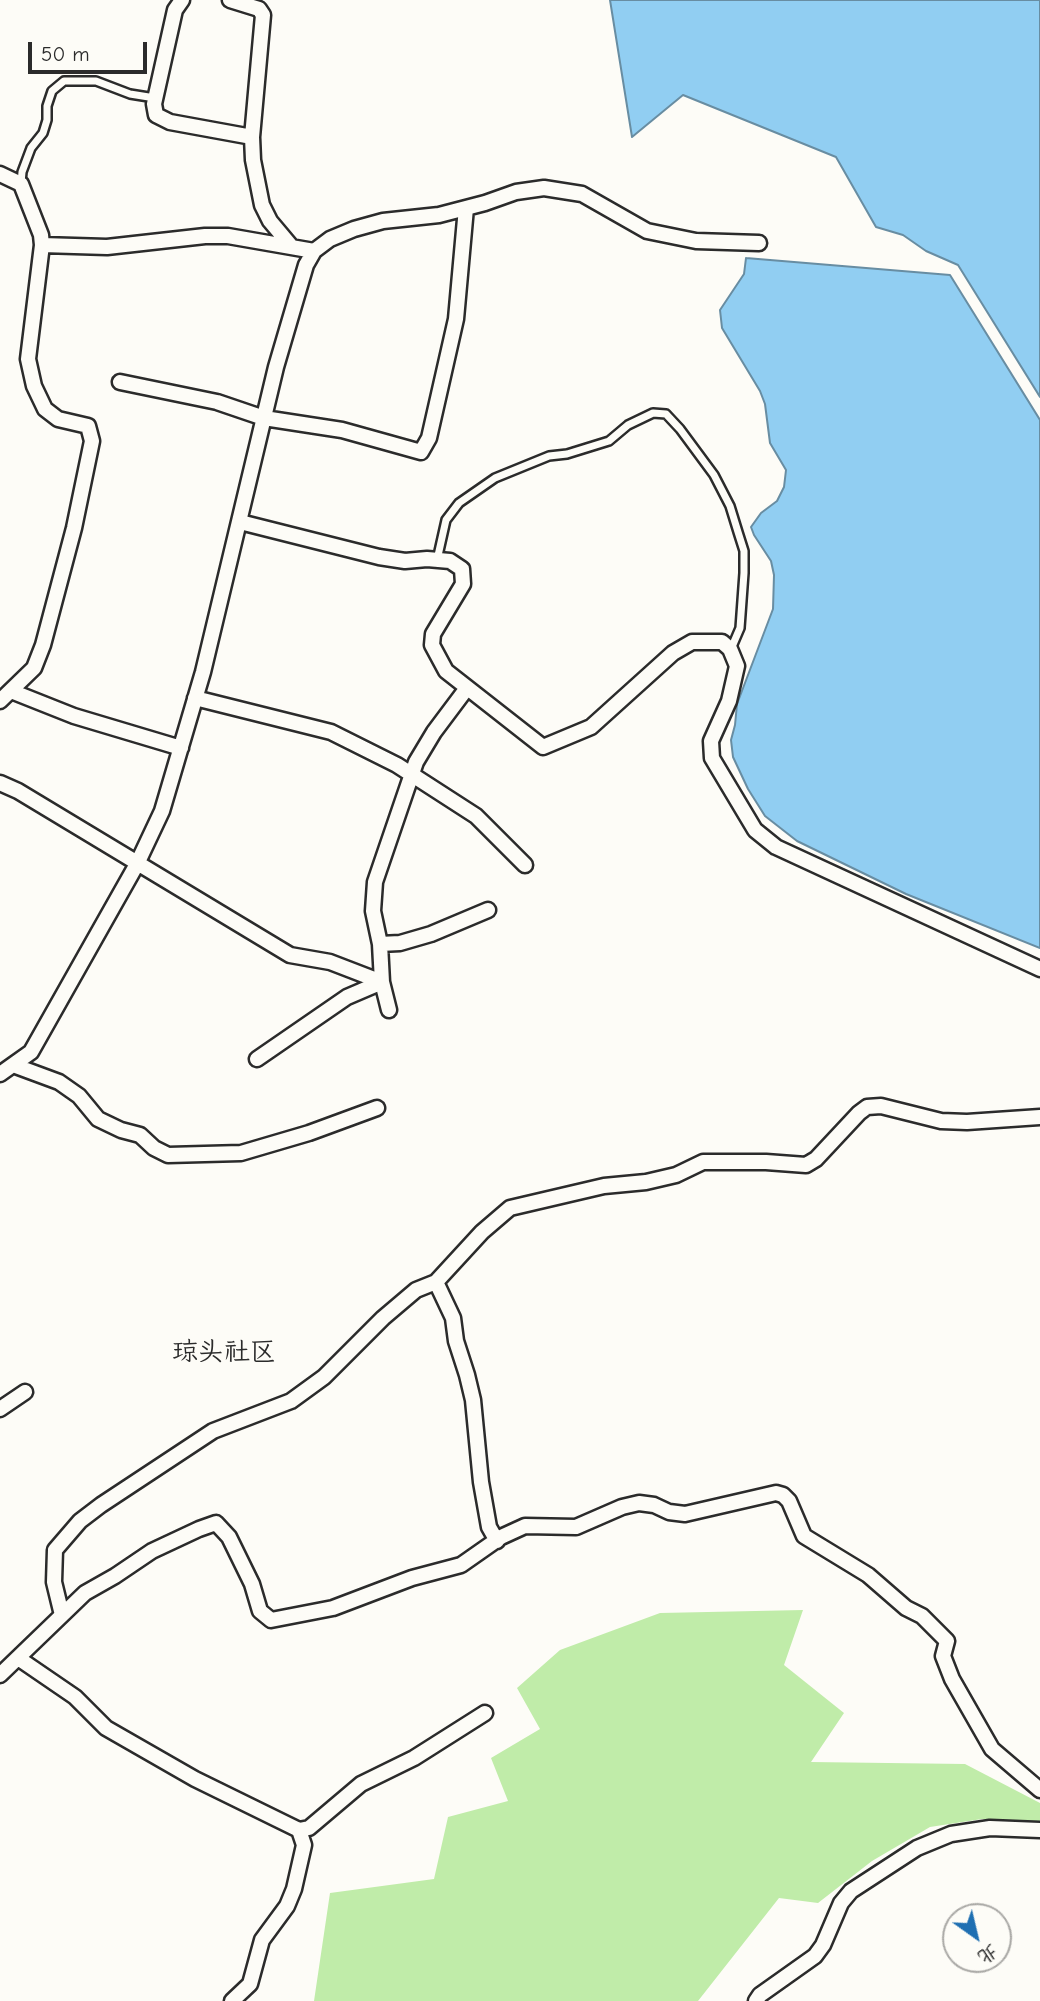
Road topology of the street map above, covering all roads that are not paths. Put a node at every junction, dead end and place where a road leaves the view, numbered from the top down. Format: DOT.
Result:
graph roads {
  1 [pos="182,0"];
  2 [pos="230,0"];
  3 [pos="156,98"];
  4 [pos="252,137"];
  5 [pos="0,174"];
  6 [pos="21,184"];
  7 [pos="466,208"];
  8 [pos="759,243"];
  9 [pos="43,245"];
  10 [pos="291,246"];
  11 [pos="314,251"];
  12 [pos="120,382"];
  13 [pos="264,418"];
  14 [pos="240,522"];
  15 [pos="437,560"];
  16 [pos="730,649"];
  17 [pos="467,688"];
  18 [pos="6,696"];
  19 [pos="195,698"];
  20 [pos="181,748"];
  21 [pos="413,774"];
  22 [pos="0,783"];
  23 [pos="137,864"];
  24 [pos="525,866"];
  25 [pos="488,910"];
  26 [pos="380,944"];
  27 [pos="1040,969"];
  28 [pos="382,982"];
  29 [pos="389,1010"];
  30 [pos="257,1059"];
  31 [pos="13,1065"];
  32 [pos="0,1074"];
  33 [pos="377,1108"];
  34 [pos="1040,1117"];
  35 [pos="436,1282"];
  36 [pos="25,1392"];
  37 [pos="0,1409"];
  38 [pos="497,1541"];
  39 [pos="62,1615"];
  40 [pos="18,1658"];
  41 [pos="0,1675"];
  42 [pos="485,1713"];
  43 [pos="1040,1790"];
  44 [pos="299,1830"];
  45 [pos="1040,1830"];
  46 [pos="232,2001"];
  47 [pos="756,2001"];
  1 -- 3 [label="street"];
  2 -- 4 [label="street"];
  3 -- 4 [label="street"];
  3 -- 6 [label="lane"];
  4 -- 10 [label="street"];
  5 -- 6 [label="street"];
  6 -- 9 [label="street"];
  7 -- 8 [label="street"];
  7 -- 11 [label="street"];
  7 -- 13 [label="street"];
  9 -- 10 [label="street"];
  9 -- 18 [label="street"];
  10 -- 11 [label="street"];
  11 -- 13 [label="street"];
  12 -- 13 [label="street"];
  13 -- 14 [label="street"];
  14 -- 15 [label="street"];
  14 -- 19 [label="street"];
  15 -- 16 [label="lane"];
  15 -- 17 [label="street"];
  16 -- 17 [label="street"];
  16 -- 27 [label="street"];
  17 -- 21 [label="street"];
  18 -- 20 [label="street"];
  19 -- 20 [label="street"];
  19 -- 21 [label="street"];
  20 -- 23 [label="street"];
  21 -- 24 [label="street"];
  21 -- 26 [label="street"];
  22 -- 23 [label="street"];
  23 -- 28 [label="street"];
  23 -- 31 [label="street"];
  25 -- 26 [label="street"];
  26 -- 28 [label="street"];
  28 -- 29 [label="street"];
  28 -- 30 [label="street"];
  31 -- 32 [label="street"];
  31 -- 33 [label="street"];
  34 -- 35 [label="street"];
  35 -- 38 [label="street"];
  35 -- 39 [label="street"];
  36 -- 37 [label="street"];
  38 -- 39 [label="street"];
  38 -- 43 [label="street"];
  39 -- 40 [label="street"];
  40 -- 41 [label="street"];
  40 -- 44 [label="street"];
  42 -- 44 [label="street"];
  44 -- 46 [label="street"];
  45 -- 47 [label="street"];
}
